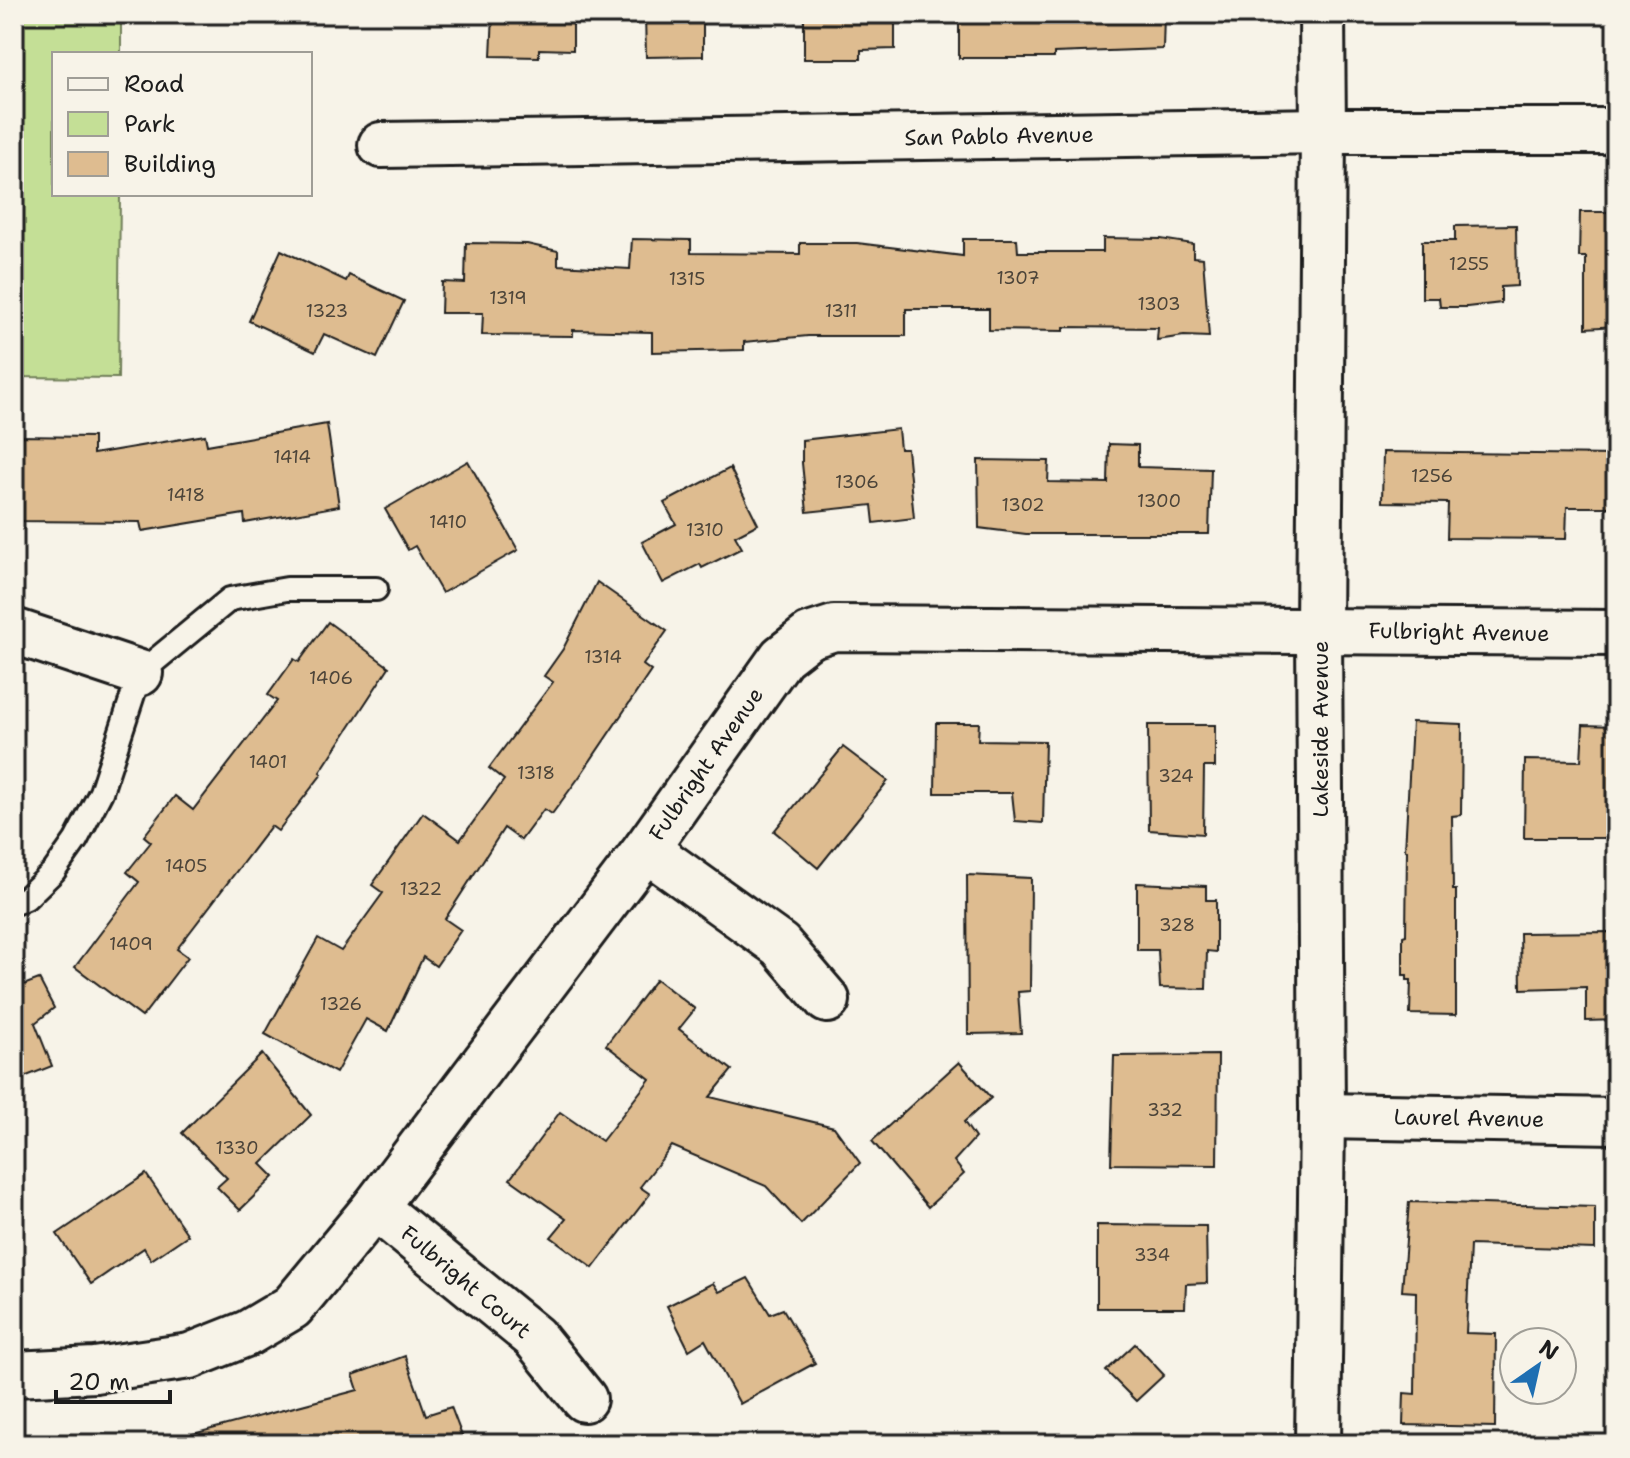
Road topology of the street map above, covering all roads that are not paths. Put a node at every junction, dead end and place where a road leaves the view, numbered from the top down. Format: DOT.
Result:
graph roads {
  1 [pos="1322,14"];
  2 [pos="1323,131"];
  3 [pos="1616,131"];
  4 [pos="381,145"];
  5 [pos="376,589"];
  6 [pos="1319,630"];
  7 [pos="14,631"];
  8 [pos="1616,633"];
  9 [pos="140,673"];
  10 [pos="646,849"];
  11 [pos="14,903"];
  12 [pos="827,1000"];
  13 [pos="1322,1116"];
  14 [pos="1616,1121"];
  15 [pos="375,1207"];
  16 [pos="14,1374"];
  17 [pos="584,1399"];
  18 [pos="1318,1444"];
  1 -- 2 [label="street, Lakeside Avenue"];
  2 -- 3 [label="street, San Pablo Avenue"];
  2 -- 4 [label="street, San Pablo Avenue"];
  2 -- 6 [label="street, Lakeside Avenue"];
  5 -- 9 [label="lane"];
  6 -- 8 [label="street, Fulbright Avenue"];
  6 -- 10 [label="street, Fulbright Avenue"];
  6 -- 13 [label="street, Lakeside Avenue"];
  7 -- 9 [label="street"];
  9 -- 11 [label="lane"];
  10 -- 12 [label="street"];
  10 -- 15 [label="street, Fulbright Avenue"];
  13 -- 14 [label="street, Laurel Avenue"];
  13 -- 18 [label="street, Lakeside Avenue"];
  15 -- 16 [label="street, Fulbright Avenue"];
  15 -- 17 [label="street, Fulbright Court"];
}
